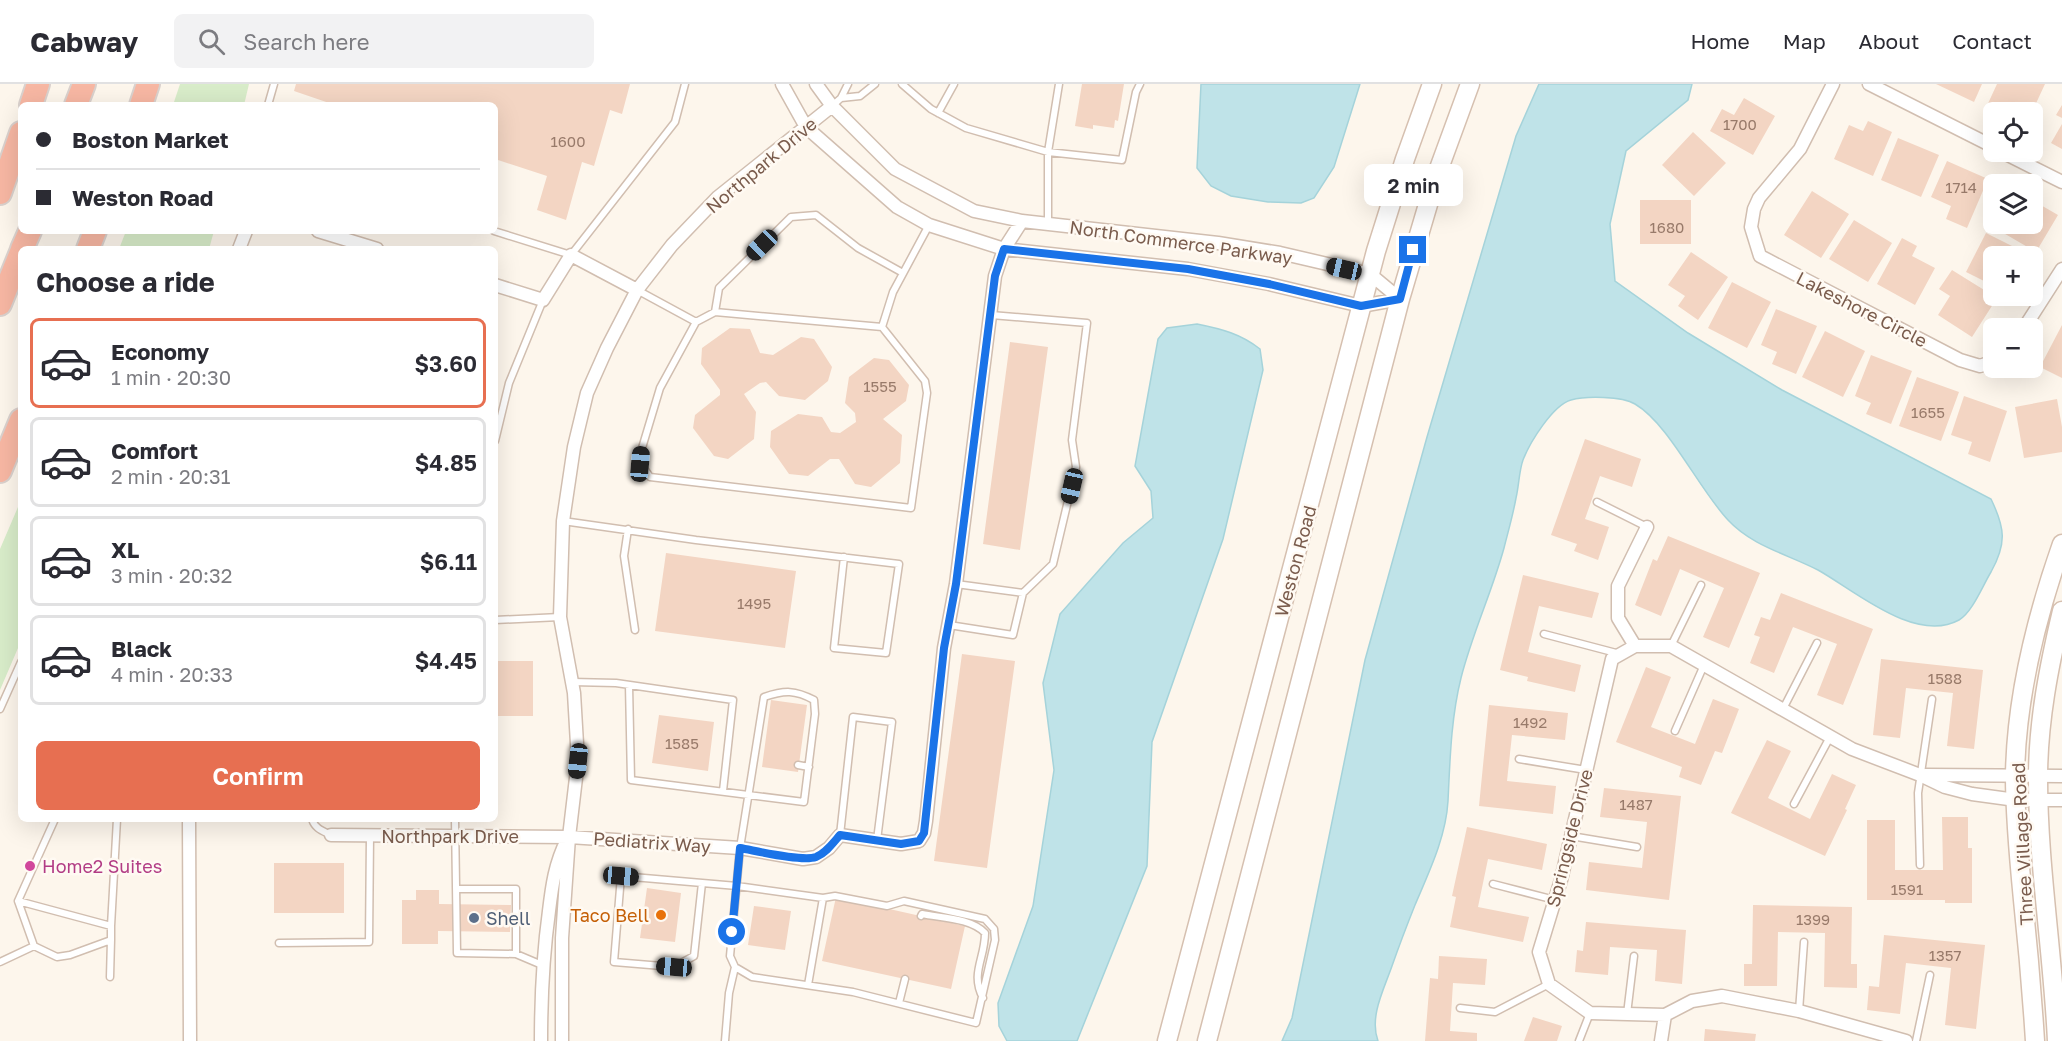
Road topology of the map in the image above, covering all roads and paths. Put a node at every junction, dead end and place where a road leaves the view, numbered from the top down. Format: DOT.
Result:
graph roads {
  1 [pos="38,84"];
  2 [pos="84,84"];
  3 [pos="148,84"];
  4 [pos="274,84"];
  5 [pos="685,84"];
  6 [pos="782,84"];
  7 [pos="816,84"];
  8 [pos="848,84"];
  9 [pos="875,84"];
  10 [pos="903,84"];
  11 [pos="954,84"];
  12 [pos="1059,84"];
  13 [pos="1140,84"];
  14 [pos="1432,84"];
  15 [pos="1470,84"];
  16 [pos="1833,84"];
  17 [pos="1869,84"];
  18 [pos="31,102"];
  19 [pos="77,102"];
  20 [pos="142,102"];
  21 [pos="269,102"];
  22 [pos="836,102"];
  23 [pos="938,113"];
  24 [pos="806,127"];
  25 [pos="1983,141"];
  26 [pos="18,142"];
  27 [pos="1048,152"];
  28 [pos="2022,162"];
  29 [pos="2062,182"];
  30 [pos="0,193"];
  31 [pos="1022,221"];
  32 [pos="1048,224"];
  33 [pos="929,225"];
  34 [pos="498,232"];
  35 [pos="328,234"];
  36 [pos="367,246"];
  37 [pos="1004,249"];
  38 [pos="571,255"];
  39 [pos="18,261"];
  40 [pos="2062,268"];
  41 [pos="903,273"];
  42 [pos="1370,274"];
  43 [pos="498,286"];
  44 [pos="637,290"];
  45 [pos="1400,299"];
  46 [pos="543,300"];
  47 [pos="0,304"];
  48 [pos="1361,306"];
  49 [pos="716,312"];
  50 [pos="991,315"];
  51 [pos="2030,318"];
  52 [pos="696,322"];
  53 [pos="882,327"];
  54 [pos="1983,365"];
  55 [pos="18,427"];
  56 [pos="498,429"];
  57 [pos="0,471"];
  58 [pos="1597,502"];
  59 [pos="563,521"];
  60 [pos="1647,527"];
  61 [pos="628,529"];
  62 [pos="2062,544"];
  63 [pos="844,557"];
  64 [pos="956,584"];
  65 [pos="1701,585"];
  66 [pos="1023,593"];
  67 [pos="2062,611"];
  68 [pos="560,617"];
  69 [pos="498,620"];
  70 [pos="949,626"];
  71 [pos="635,630"];
  72 [pos="1544,634"];
  73 [pos="1816,643"];
  74 [pos="1635,646"];
  75 [pos="1671,646"];
  76 [pos="1620,655"];
  77 [pos="1704,665"];
  78 [pos="18,669"];
  79 [pos="572,682"];
  80 [pos="629,685"];
  81 [pos="1932,699"];
  82 [pos="0,709"];
  83 [pos="1782,710"];
  84 [pos="1675,731"];
  85 [pos="1830,736"];
  86 [pos="1519,759"];
  87 [pos="798,765"];
  88 [pos="809,766"];
  89 [pos="1586,770"];
  90 [pos="1920,775"];
  91 [pos="2015,776"];
  92 [pos="2038,776"];
  93 [pos="2062,776"];
  94 [pos="723,791"];
  95 [pos="750,795"];
  96 [pos="2016,800"];
  97 [pos="2039,800"];
  98 [pos="2062,800"];
  99 [pos="1794,804"];
  100 [pos="54,822"];
  101 [pos="117,822"];
  102 [pos="189,822"];
  103 [pos="313,822"];
  104 [pos="455,822"];
  105 [pos="840,835"];
  106 [pos="331,836"];
  107 [pos="370,836"];
  108 [pos="455,836"];
  109 [pos="1571,836"];
  110 [pos="569,837"];
  111 [pos="877,840"];
  112 [pos="1637,846"];
  113 [pos="740,848"];
  114 [pos="1920,865"];
  115 [pos="702,883"];
  116 [pos="1493,884"];
  117 [pos="737,886"];
  118 [pos="457,889"];
  119 [pos="823,898"];
  120 [pos="1555,900"];
  121 [pos="18,901"];
  122 [pos="921,916"];
  123 [pos="111,926"];
  124 [pos="111,940"];
  125 [pos="1804,942"];
  126 [pos="279,943"];
  127 [pos="34,946"];
  128 [pos="516,954"];
  129 [pos="1634,956"];
  130 [pos="0,962"];
  131 [pos="542,965"];
  132 [pos="735,967"];
  133 [pos="1930,975"];
  134 [pos="110,977"];
  135 [pos="905,979"];
  136 [pos="1549,984"];
  137 [pos="808,986"];
  138 [pos="983,998"];
  139 [pos="899,1004"];
  140 [pos="1460,1008"];
  141 [pos="1799,1011"];
  142 [pos="1590,1013"];
  143 [pos="1627,1014"];
  144 [pos="1665,1015"];
  145 [pos="1901,1040"];
  146 [pos="190,1041"];
  147 [pos="541,1041"];
  148 [pos="562,1041"];
  149 [pos="724,1041"];
  150 [pos="1167,1041"];
  151 [pos="1207,1041"];
  152 [pos="1579,1041"];
  153 [pos="1661,1041"];
  154 [pos="1916,1041"];
  155 [pos="2035,1041"];
  156 [pos="2057,1041"];
  1 -- 18 [label="highway"];
  2 -- 19 [label="highway"];
  3 -- 20 [label="highway"];
  4 -- 21 [label="lane"];
  5 -- 38 [label="lane"];
  6 -- 24 [label="street, North Commerce Parkway"];
  7 -- 22 [label="street, North Commerce Parkway"];
  8 -- 22 [label="lane"];
  9 -- 22 [label="lane"];
  10 -- 23 [label="lane"];
  11 -- 23 [label="lane"];
  12 -- 27 [label="lane"];
  13 -- 27 [label="lane"];
  14 -- 42 [label="main road, Weston Road"];
  15 -- 45 [label="main road, Weston Road"];
  16 -- 54 [label="street, Lakeshore Circle"];
  17 -- 25 [label="street"];
  22 -- 24 [label="street, Northpark Drive"];
  22 -- 31 [label="street, North Commerce Parkway"];
  23 -- 27 [label="lane"];
  24 -- 33 [label="street, North Commerce Parkway"];
  24 -- 44 [label="street, Northpark Drive"];
  26 -- 30 [label="highway"];
  27 -- 32 [label="lane"];
  28 -- 29 [label="street"];
  31 -- 32 [label="street, North Commerce Parkway"];
  31 -- 37 [label="street"];
  32 -- 42 [label="street, North Commerce Parkway"];
  33 -- 37 [label="street, North Commerce Parkway"];
  33 -- 41 [label="lane"];
  34 -- 38 [label="lane"];
  35 -- 36 [label="street"];
  37 -- 48 [label="street, North Commerce Parkway"];
  37 -- 50 [label="street"];
  38 -- 44 [label="street"];
  38 -- 46 [label="street"];
  39 -- 47 [label="highway"];
  40 -- 51 [label="street"];
  41 -- 49 [label="lane"];
  41 -- 53 [label="lane"];
  42 -- 45 [label="street, North Commerce Parkway"];
  42 -- 48 [label="main road, Weston Road"];
  43 -- 46 [label="street"];
  44 -- 52 [label="lane"];
  44 -- 59 [label="street, Northpark Drive"];
  45 -- 48 [label="street, North Commerce Parkway"];
  45 -- 151 [label="main road, Weston Road"];
  46 -- 56 [label="lane"];
  48 -- 150 [label="main road, Weston Road"];
  49 -- 52 [label="lane"];
  49 -- 53 [label="lane"];
  50 -- 64 [label="street"];
  50 -- 66 [label="lane"];
  52 -- 53 [label="lane"];
  55 -- 57 [label="highway"];
  58 -- 60 [label="lane"];
  59 -- 61 [label="lane"];
  59 -- 68 [label="street, Northpark Drive"];
  60 -- 74 [label="street"];
  61 -- 63 [label="lane"];
  61 -- 71 [label="lane"];
  62 -- 91 [label="main road, Three Village Road"];
  63 -- 63 [label="lane"];
  64 -- 66 [label="lane"];
  64 -- 70 [label="street"];
  65 -- 75 [label="lane"];
  66 -- 70 [label="lane"];
  67 -- 92 [label="main road, Three Village Road"];
  68 -- 69 [label="lane"];
  68 -- 79 [label="street, Northpark Drive"];
  70 -- 111 [label="street"];
  72 -- 76 [label="lane"];
  73 -- 83 [label="lane"];
  74 -- 75 [label="street"];
  74 -- 76 [label="street"];
  75 -- 77 [label="street"];
  76 -- 89 [label="street, Springside Drive"];
  77 -- 83 [label="street"];
  77 -- 84 [label="lane"];
  78 -- 82 [label="lane"];
  79 -- 80 [label="lane"];
  79 -- 110 [label="street, Northpark Drive"];
  80 -- 94 [label="lane"];
  80 -- 94 [label="lane"];
  81 -- 90 [label="lane"];
  83 -- 85 [label="street"];
  85 -- 90 [label="street"];
  85 -- 99 [label="lane"];
  86 -- 89 [label="lane"];
  87 -- 88 [label="lane"];
  88 -- 95 [label="lane"];
  88 -- 95 [label="lane"];
  89 -- 109 [label="street, Springside Drive"];
  90 -- 91 [label="street"];
  90 -- 96 [label="street"];
  90 -- 114 [label="lane"];
  91 -- 92 [label="street"];
  91 -- 96 [label="main road, Three Village Road"];
  92 -- 93 [label="street"];
  92 -- 97 [label="main road, Three Village Road"];
  94 -- 95 [label="lane"];
  95 -- 113 [label="lane"];
  96 -- 97 [label="street"];
  96 -- 155 [label="main road, Three Village Road"];
  97 -- 98 [label="street"];
  97 -- 156 [label="main road, Three Village Road"];
  100 -- 121 [label="lane"];
  101 -- 123 [label="lane"];
  102 -- 146 [label="street"];
  103 -- 106 [label="lane"];
  104 -- 108 [label="lane"];
  105 -- 111 [label="street"];
  105 -- 111 [label="lane"];
  105 -- 113 [label="street, Pediatrix Way"];
  106 -- 107 [label="street, Northpark Drive"];
  107 -- 108 [label="street, Northpark Drive"];
  107 -- 126 [label="lane"];
  108 -- 110 [label="street, Northpark Drive"];
  108 -- 118 [label="lane"];
  109 -- 112 [label="lane"];
  109 -- 120 [label="street, Springside Drive"];
  110 -- 113 [label="street, Pediatrix Way"];
  110 -- 131 [label="street, Northpark Drive"];
  110 -- 148 [label="street, Northpark Drive"];
  113 -- 117 [label="lane"];
  115 -- 115 [label="lane"];
  115 -- 117 [label="lane"];
  116 -- 120 [label="lane"];
  117 -- 119 [label="lane"];
  117 -- 132 [label="lane"];
  118 -- 128 [label="lane"];
  118 -- 128 [label="lane"];
  119 -- 137 [label="lane"];
  119 -- 138 [label="lane"];
  120 -- 136 [label="street, Springside Drive"];
  121 -- 123 [label="lane"];
  121 -- 127 [label="lane"];
  122 -- 138 [label="lane"];
  123 -- 124 [label="lane"];
  124 -- 127 [label="lane"];
  124 -- 134 [label="lane"];
  125 -- 141 [label="lane"];
  127 -- 130 [label="lane"];
  128 -- 131 [label="lane"];
  129 -- 143 [label="lane"];
  131 -- 147 [label="street, Northpark Drive"];
  132 -- 137 [label="lane"];
  132 -- 149 [label="lane"];
  133 -- 154 [label="lane"];
  135 -- 139 [label="lane"];
  136 -- 140 [label="lane"];
  136 -- 142 [label="street"];
  137 -- 139 [label="lane"];
  138 -- 139 [label="lane"];
  141 -- 144 [label="street"];
  141 -- 145 [label="street"];
  142 -- 143 [label="street"];
  142 -- 152 [label="lane"];
  143 -- 144 [label="street"];
  144 -- 153 [label="street"];
}
